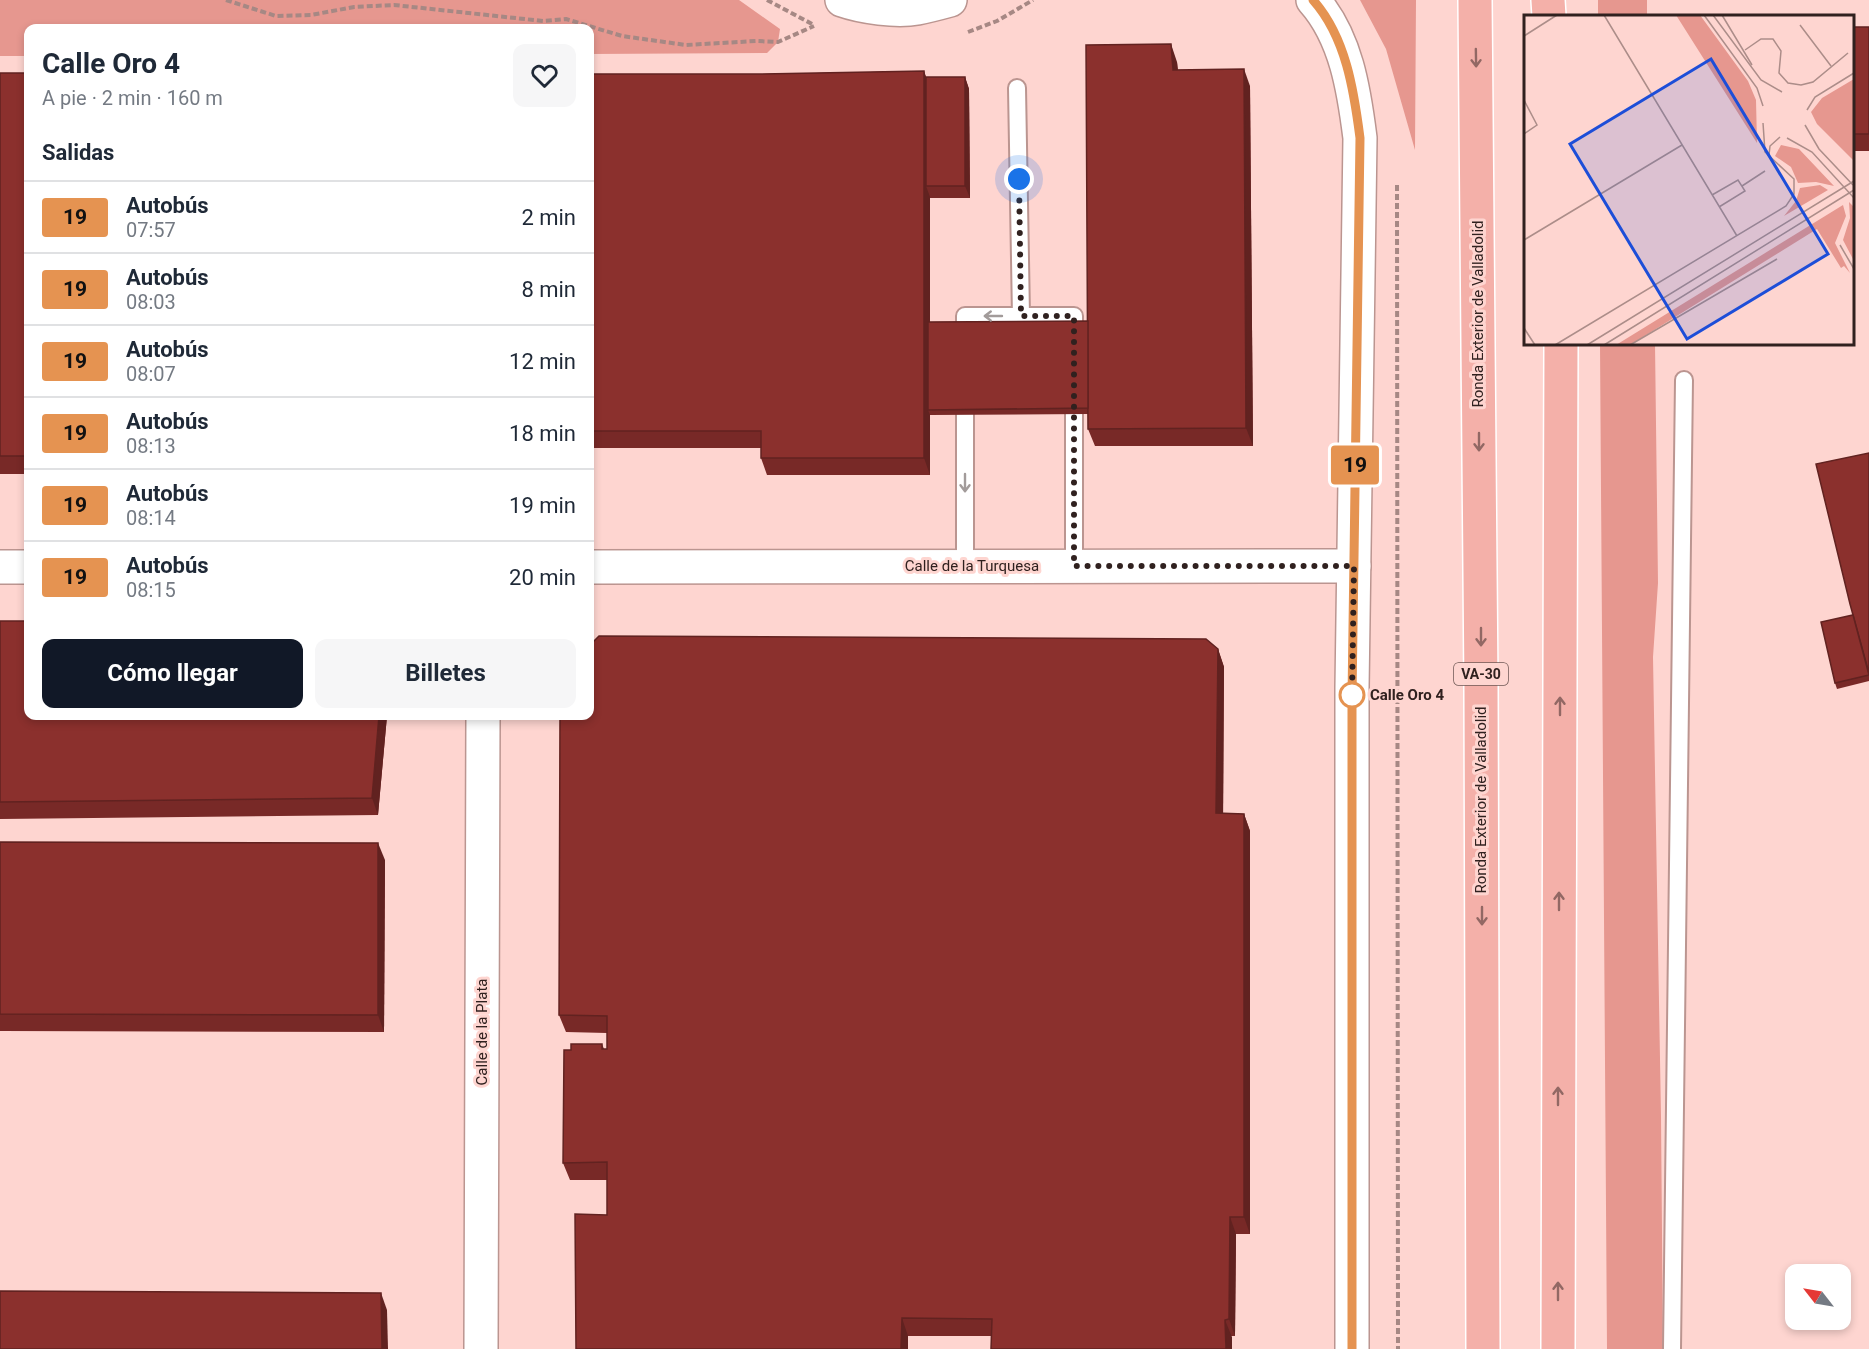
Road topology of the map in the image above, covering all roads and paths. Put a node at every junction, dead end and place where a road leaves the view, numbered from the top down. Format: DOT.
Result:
graph roads {
  1 [pos="226,0"];
  2 [pos="843,0"];
  3 [pos="950,0"];
  4 [pos="1313,0"];
  5 [pos="1475,0"];
  6 [pos="1548,0"];
  7 [pos="1549,15"];
  8 [pos="582,24"];
  9 [pos="814,26"];
  10 [pos="594,28"];
  11 [pos="1017,88"];
  12 [pos="1397,179"];
  13 [pos="1021,316"];
  14 [pos="1561,345"];
  15 [pos="1684,380"];
  16 [pos="965,566"];
  17 [pos="1074,566"];
  18 [pos="1354,566"];
  19 [pos="0,567"];
  20 [pos="24,567"];
  21 [pos="594,567"];
  22 [pos="483,720"];
  23 [pos="481,1349"];
  24 [pos="1352,1349"];
  25 [pos="1398,1349"];
  26 [pos="1483,1349"];
  27 [pos="1558,1349"];
  28 [pos="1672,1349"];
  1 -- 8 [label="path"];
  2 -- 3 [label="street"];
  4 -- 18 [label="street"];
  5 -- 26 [label="highway, Ronda Exterior de Valladolid / VA-30, one-way"];
  6 -- 7 [label="highway"];
  9 -- 10 [label="path"];
  11 -- 13 [label="lane"];
  12 -- 25 [label="path"];
  13 -- 16 [label="lane, one-way"];
  13 -- 17 [label="lane"];
  27 -- 14 [label="highway, one-way"];
  15 -- 28 [label="lane"];
  16 -- 17 [label="street, Calle de la Turquesa"];
  16 -- 21 [label="street, Calle de la Turquesa"];
  17 -- 18 [label="street, Calle de la Turquesa"];
  18 -- 24 [label="street"];
  19 -- 20 [label="street"];
  22 -- 23 [label="street, Calle de la Plata"];
}
